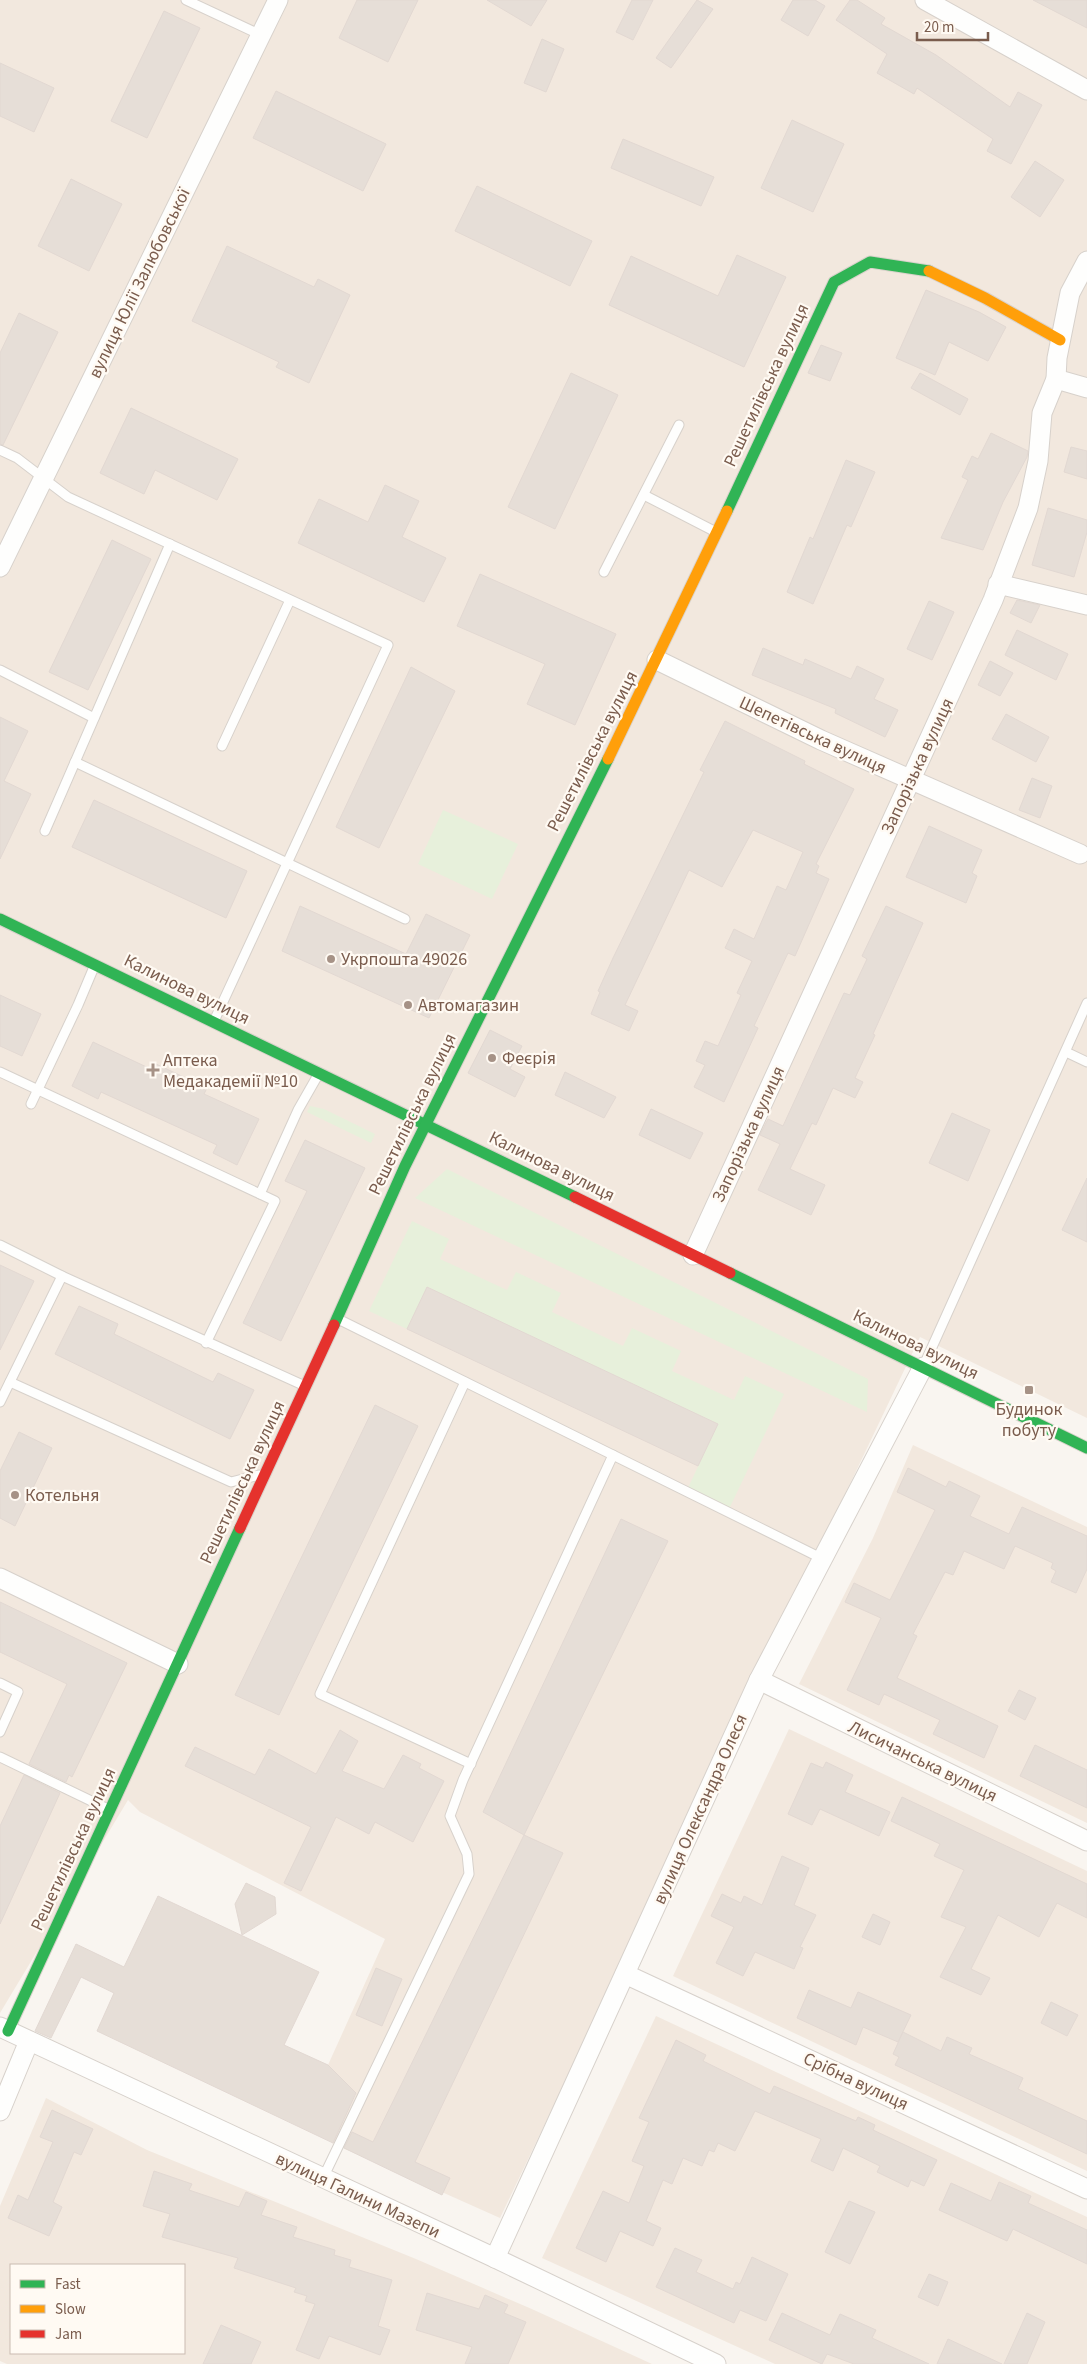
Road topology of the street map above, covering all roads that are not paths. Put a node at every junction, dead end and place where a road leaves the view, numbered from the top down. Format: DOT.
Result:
graph roads {
  1 [pos="186,0"];
  2 [pos="278,0"];
  3 [pos="925,0"];
  4 [pos="261,35"];
  5 [pos="1087,90"];
  6 [pos="1087,261"];
  7 [pos="1060,340"];
  8 [pos="1056,378"];
  9 [pos="1087,388"];
  10 [pos="679,425"];
  11 [pos="0,450"];
  12 [pos="43,478"];
  13 [pos="644,495"];
  14 [pos="717,532"];
  15 [pos="170,544"];
  16 [pos="0,567"];
  17 [pos="604,572"];
  18 [pos="998,584"];
  19 [pos="290,600"];
  20 [pos="1087,605"];
  21 [pos="657,660"];
  22 [pos="0,670"];
  23 [pos="94,718"];
  24 [pos="222,746"];
  25 [pos="75,762"];
  26 [pos="910,781"];
  27 [pos="45,831"];
  28 [pos="1080,854"];
  29 [pos="287,863"];
  30 [pos="0,919"];
  31 [pos="405,919"];
  32 [pos="94,964"];
  33 [pos="1087,1003"];
  34 [pos="214,1021"];
  35 [pos="1066,1052"];
  36 [pos="1087,1062"];
  37 [pos="0,1072"];
  38 [pos="319,1073"];
  39 [pos="38,1089"];
  40 [pos="31,1104"];
  41 [pos="425,1123"];
  42 [pos="260,1194"];
  43 [pos="0,1245"];
  44 [pos="692,1255"];
  45 [pos="62,1276"];
  46 [pos="338,1319"];
  47 [pos="206,1343"];
  48 [pos="922,1367"];
  49 [pos="10,1382"];
  50 [pos="465,1382"];
  51 [pos="305,1386"];
  52 [pos="0,1402"];
  53 [pos="1087,1448"];
  54 [pos="613,1456"];
  55 [pos="266,1473"];
  56 [pos="823,1559"];
  57 [pos="0,1578"];
  58 [pos="178,1664"];
  59 [pos="759,1680"];
  60 [pos="0,1683"];
  61 [pos="0,1732"];
  62 [pos="0,1756"];
  63 [pos="471,1764"];
  64 [pos="110,1810"];
  65 [pos="1087,1841"];
  66 [pos="625,1974"];
  67 [pos="4,2029"];
  68 [pos="29,2041"];
  69 [pos="0,2111"];
  70 [pos="323,2178"];
  71 [pos="1087,2189"];
  72 [pos="495,2258"];
  73 [pos="716,2364"];
  1 -- 4 [label="lane"];
  2 -- 4 [label="street, вулиця Юлії Залюбовської"];
  3 -- 5 [label="street"];
  4 -- 12 [label="street, вулиця Юлії Залюбовської"];
  6 -- 7 [label="street, Запорізька вулиця"];
  7 -- 8 [label="street, Запорізька вулиця"];
  7 -- 14 [label="street, Решетилівська вулиця"];
  8 -- 9 [label="street"];
  8 -- 18 [label="street, Запорізька вулиця"];
  10 -- 13 [label="lane"];
  11 -- 12 [label="lane"];
  12 -- 15 [label="lane"];
  12 -- 16 [label="street, вулиця Юлії Залюбовської"];
  13 -- 14 [label="lane"];
  13 -- 17 [label="lane"];
  14 -- 21 [label="street, Решетилівська вулиця"];
  15 -- 19 [label="lane"];
  15 -- 23 [label="lane"];
  18 -- 20 [label="street"];
  18 -- 26 [label="street, Запорізька вулиця"];
  19 -- 24 [label="lane"];
  19 -- 29 [label="lane"];
  21 -- 26 [label="street, Шепетівська вулиця"];
  21 -- 41 [label="street, Решетилівська вулиця"];
  22 -- 23 [label="lane"];
  23 -- 25 [label="lane"];
  25 -- 27 [label="lane"];
  25 -- 29 [label="lane"];
  26 -- 28 [label="street, Шепетівська вулиця"];
  26 -- 44 [label="street, Запорізька вулиця"];
  29 -- 31 [label="lane"];
  29 -- 34 [label="lane"];
  30 -- 32 [label="street, Калинова вулиця"];
  32 -- 34 [label="street, Калинова вулиця"];
  32 -- 39 [label="lane"];
  33 -- 35 [label="lane"];
  34 -- 38 [label="street, Калинова вулиця"];
  35 -- 36 [label="lane"];
  35 -- 48 [label="lane"];
  37 -- 39 [label="lane"];
  38 -- 41 [label="street, Калинова вулиця"];
  38 -- 42 [label="lane"];
  39 -- 40 [label="lane"];
  39 -- 42 [label="lane"];
  41 -- 44 [label="street, Калинова вулиця"];
  41 -- 46 [label="street, Решетилівська вулиця"];
  42 -- 47 [label="lane"];
  43 -- 45 [label="lane"];
  44 -- 48 [label="street, Калинова вулиця"];
  45 -- 47 [label="lane"];
  45 -- 49 [label="lane"];
  46 -- 50 [label="lane"];
  46 -- 51 [label="street, Решетилівська вулиця"];
  47 -- 51 [label="lane"];
  48 -- 53 [label="street, Калинова вулиця"];
  48 -- 56 [label="street, вулиця Олександра Олеся"];
  49 -- 52 [label="lane"];
  49 -- 55 [label="lane"];
  50 -- 54 [label="lane"];
  50 -- 63 [label="lane"];
  51 -- 55 [label="street, Решетилівська вулиця"];
  54 -- 56 [label="lane"];
  54 -- 63 [label="lane"];
  55 -- 58 [label="street, Решетилівська вулиця"];
  56 -- 59 [label="street, вулиця Олександра Олеся"];
  57 -- 58 [label="street"];
  58 -- 64 [label="street, Решетилівська вулиця"];
  59 -- 65 [label="street, Лисичанська вулиця"];
  59 -- 66 [label="street, вулиця Олександра Олеся"];
  60 -- 61 [label="lane"];
  62 -- 64 [label="lane"];
  63 -- 70 [label="lane"];
  64 -- 67 [label="street, Решетилівська вулиця"];
  66 -- 71 [label="street, Срібна вулиця"];
  66 -- 72 [label="street, вулиця Олександра Олеся"];
  67 -- 68 [label="street, вулиця Галини Мазепи"];
  68 -- 69 [label="street"];
  68 -- 70 [label="street, вулиця Галини Мазепи"];
  70 -- 72 [label="street, вулиця Галини Мазепи"];
  72 -- 73 [label="street, вулиця Галини Мазепи"];
}
